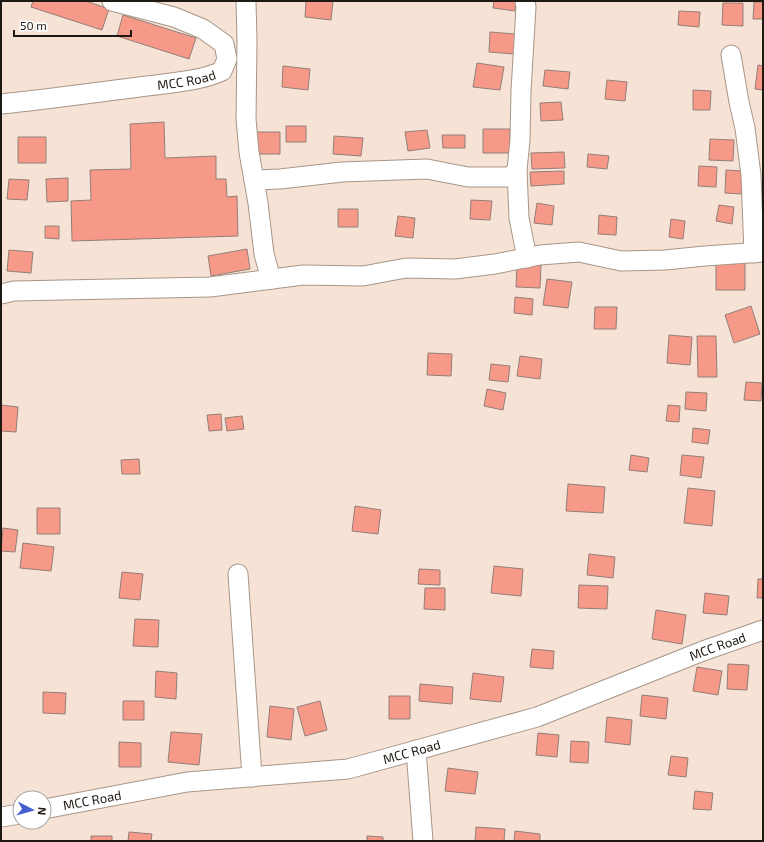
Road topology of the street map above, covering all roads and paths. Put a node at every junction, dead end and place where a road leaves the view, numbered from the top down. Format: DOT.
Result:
graph roads {
  1 [pos="112,1"];
  2 [pos="246,1"];
  3 [pos="525,1"];
  4 [pos="731,55"];
  5 [pos="1,104"];
  6 [pos="517,170"];
  7 [pos="254,180"];
  8 [pos="758,252"];
  9 [pos="527,258"];
  10 [pos="271,279"];
  11 [pos="1,294"];
  12 [pos="238,574"];
  13 [pos="763,630"];
  14 [pos="416,750"];
  15 [pos="252,777"];
  16 [pos="52,807"];
  17 [pos="12,815"];
  18 [pos="1,817"];
  19 [pos="423,841"];
  1 -- 5 [label="street, MCC Road"];
  2 -- 7 [label="street"];
  3 -- 6 [label="street"];
  4 -- 8 [label="street"];
  6 -- 7 [label="street"];
  6 -- 9 [label="street"];
  7 -- 10 [label="street"];
  8 -- 9 [label="street"];
  9 -- 10 [label="street"];
  10 -- 11 [label="street"];
  12 -- 15 [label="street"];
  13 -- 14 [label="street, MCC Road"];
  14 -- 15 [label="street, MCC Road"];
  14 -- 19 [label="street"];
  15 -- 16 [label="street, MCC Road"];
  17 -- 18 [label="street"];
}
